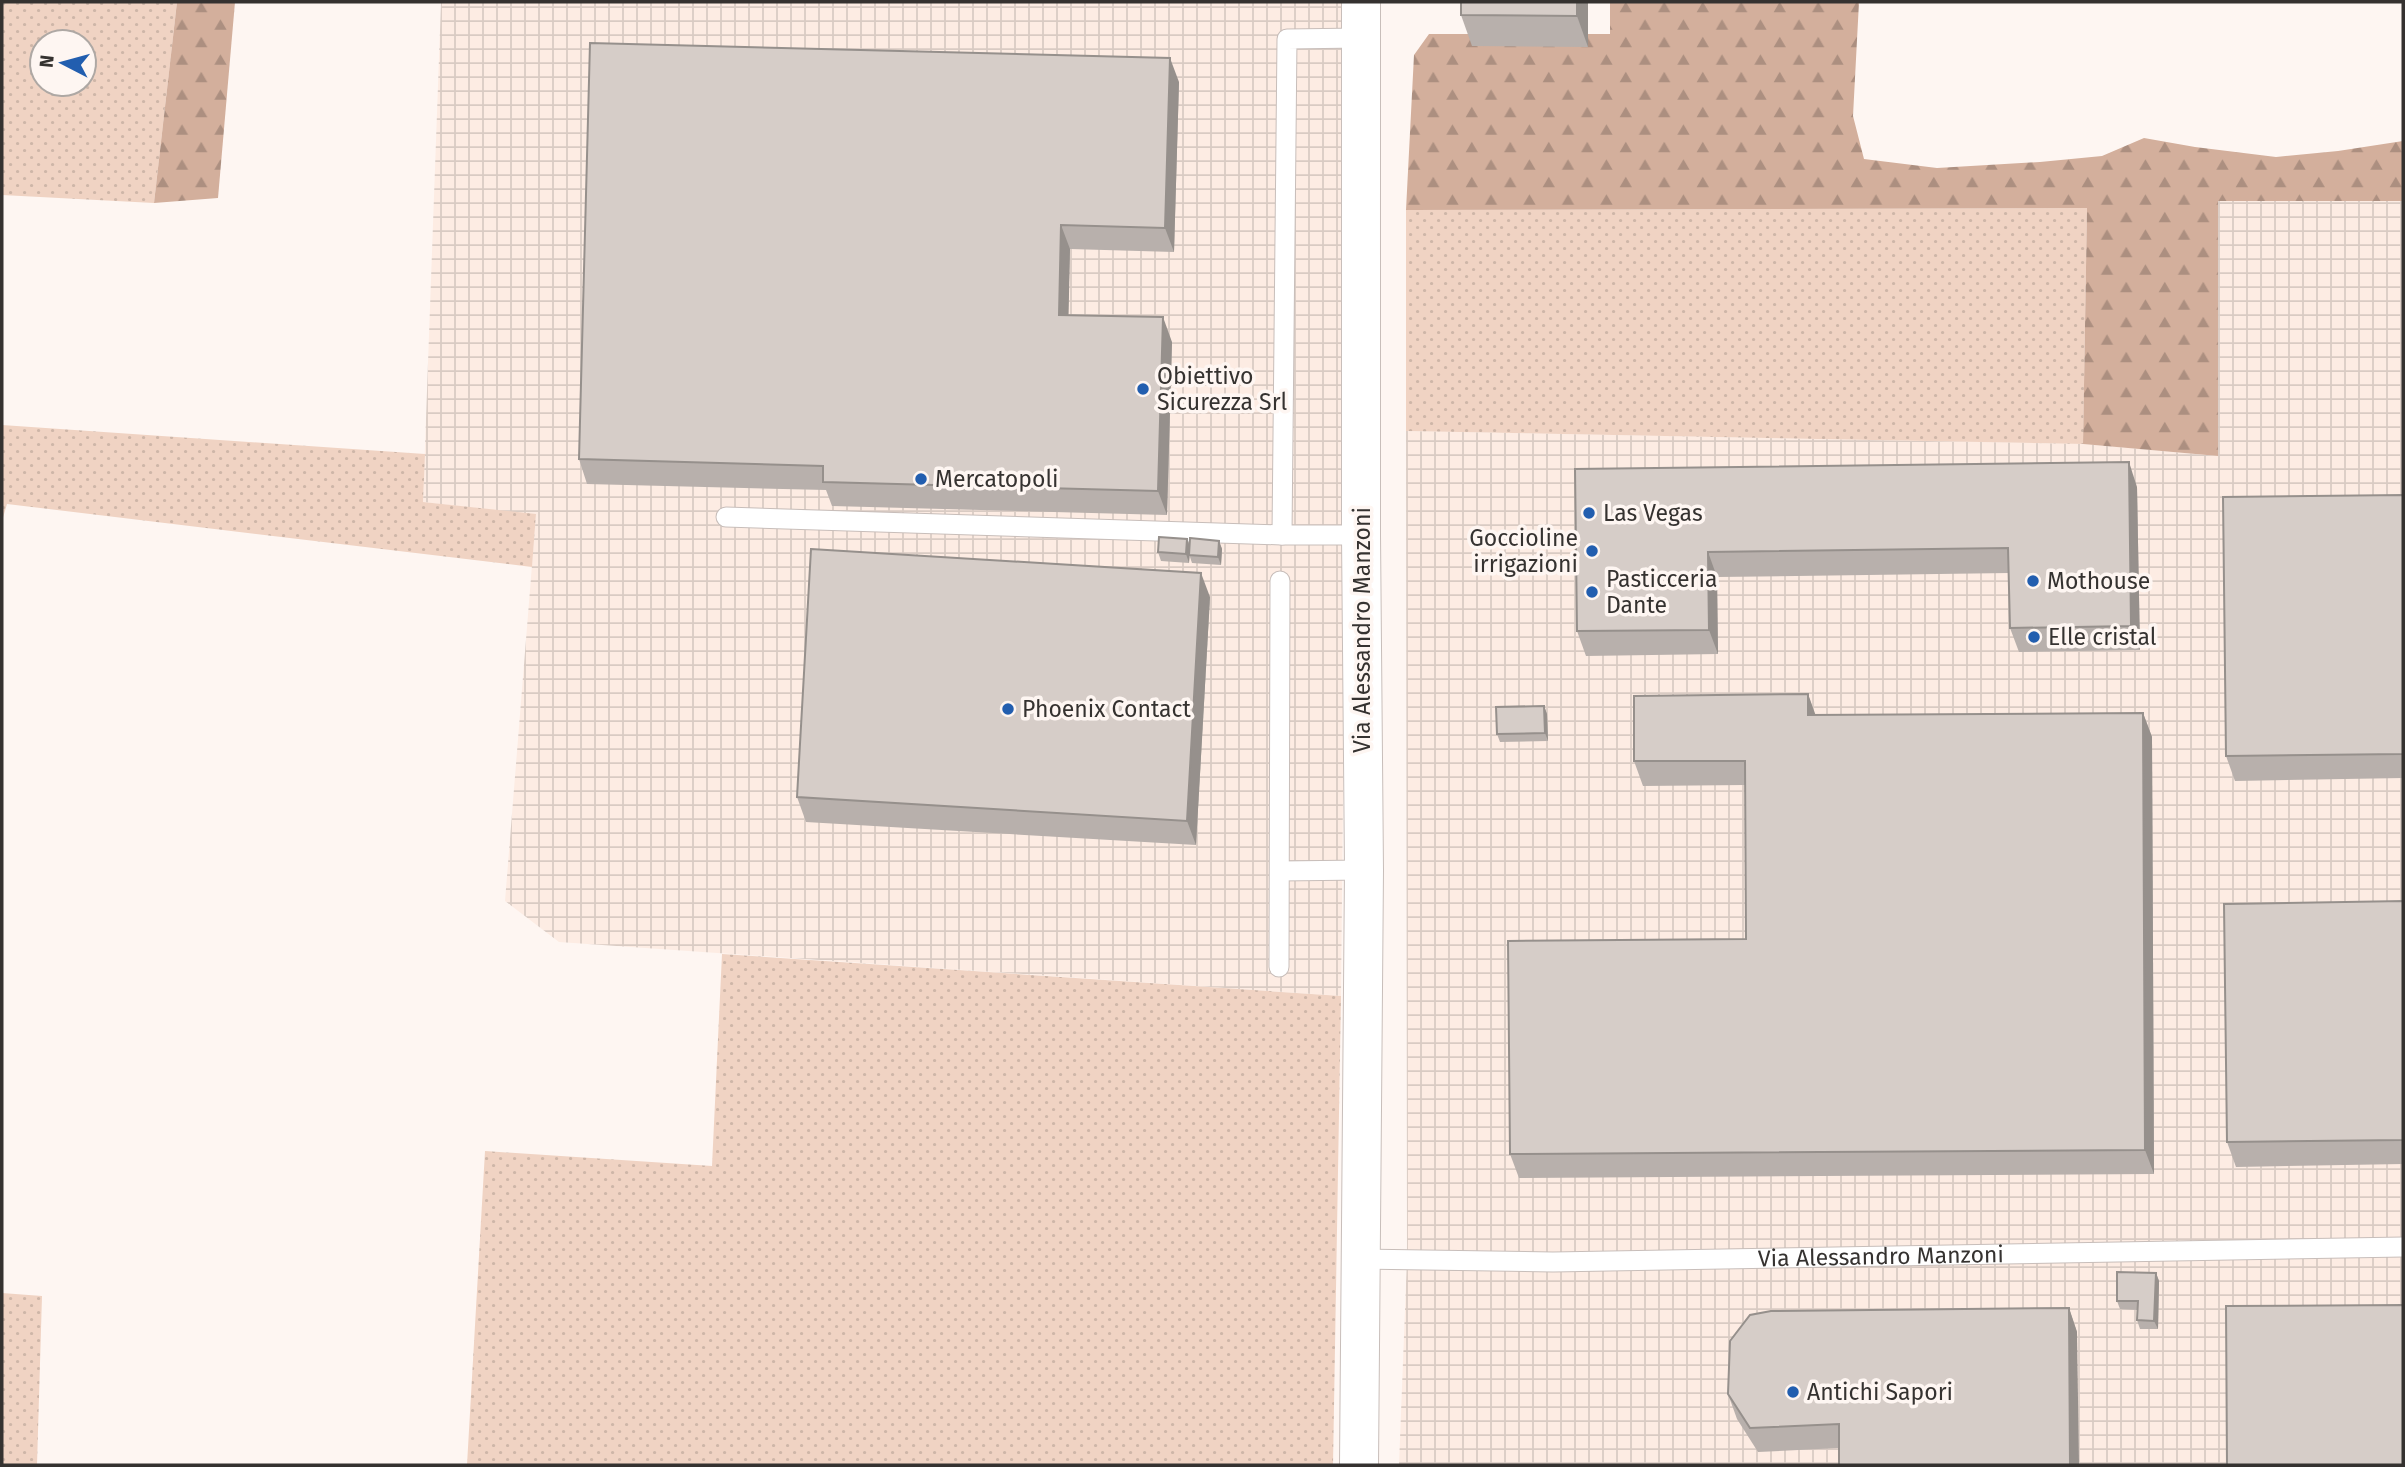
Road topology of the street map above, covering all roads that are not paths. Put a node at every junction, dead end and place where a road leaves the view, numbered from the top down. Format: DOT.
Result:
graph roads {
  1 [pos="1361,20"];
  2 [pos="726,517"];
  3 [pos="1282,535"];
  4 [pos="1361,535"];
  5 [pos="1280,581"];
  6 [pos="1364,870"];
  7 [pos="1280,871"];
  8 [pos="1279,967"];
  9 [pos="2403,1247"];
  10 [pos="1359,1259"];
  11 [pos="1359,1465"];
  1 -- 3 [label="lane"];
  1 -- 4 [label="main road, Via Alessandro Manzoni"];
  2 -- 3 [label="lane"];
  3 -- 4 [label="lane"];
  4 -- 6 [label="main road, Via Alessandro Manzoni"];
  5 -- 7 [label="lane"];
  6 -- 7 [label="lane"];
  6 -- 10 [label="main road, Via Alessandro Manzoni"];
  7 -- 8 [label="lane"];
  9 -- 10 [label="lane, Via Alessandro Manzoni"];
  10 -- 11 [label="main road, Via Alessandro Manzoni"];
}
